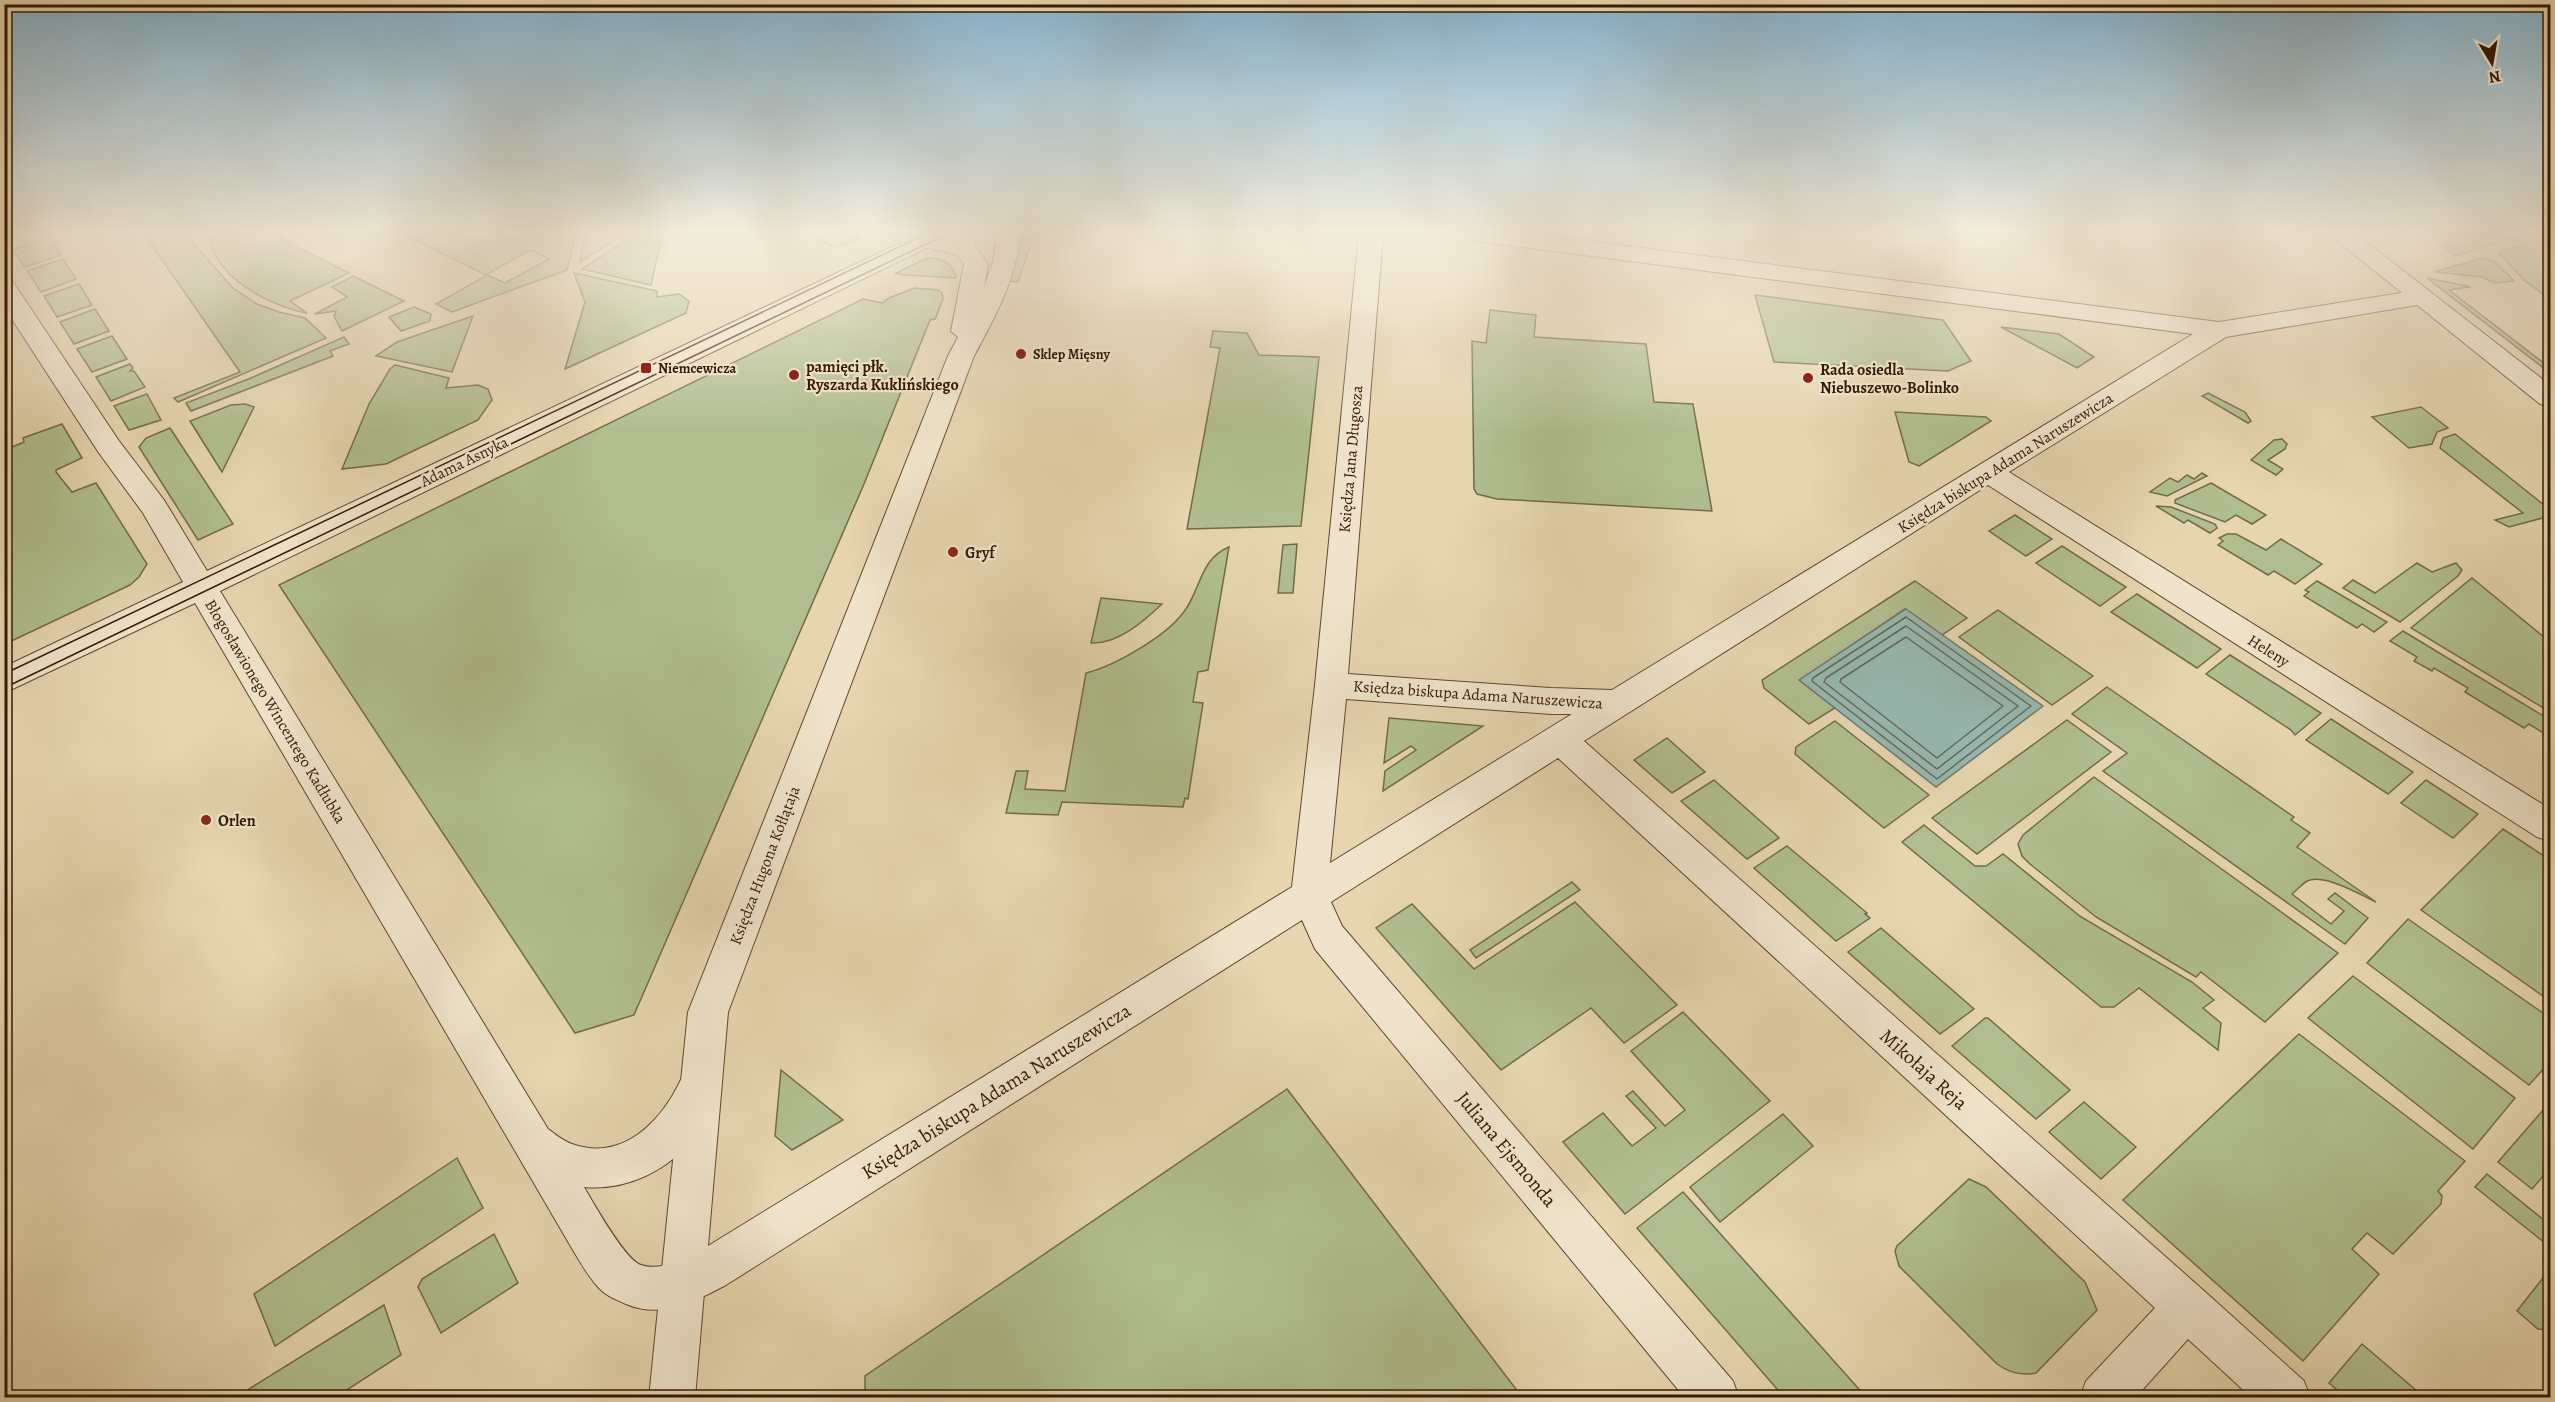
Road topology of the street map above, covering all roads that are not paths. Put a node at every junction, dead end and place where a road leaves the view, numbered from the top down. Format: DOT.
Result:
graph roads {
  1 [pos="12,299"];
  2 [pos="797,299"];
  3 [pos="970,299"];
  4 [pos="992,299"];
  5 [pos="1364,299"];
  6 [pos="1982,299"];
  7 [pos="2411,299"];
  8 [pos="2422,299"];
  9 [pos="2218,330"];
  10 [pos="961,356"];
  11 [pos="2550,398"];
  12 [pos="1988,472"];
  13 [pos="202,587"];
  14 [pos="4,681"];
  15 [pos="1331,685"];
  16 [pos="1620,703"];
  17 [pos="1561,740"];
  18 [pos="2550,827"];
  19 [pos="1309,895"];
  20 [pos="703,1064"];
  21 [pos="533,1143"];
  22 [pos="683,1285"];
  23 [pos="2187,1306"];
  24 [pos="672,1398"];
  25 [pos="1716,1398"];
  26 [pos="2103,1398"];
  27 [pos="2286,1398"];
  1 -- 13 [label="street, Błogosławionego Wincentego Kadłubka"];
  2 -- 13 [label="street, Adama Asnyka"];
  3 -- 10 [label="street, Księdza Hugona Kołłątaja"];
  4 -- 10 [label="street, Księdza Hugona Kołłątaja"];
  5 -- 15 [label="street, Księdza Jana Długosza"];
  6 -- 9 [label="street"];
  7 -- 9 [label="street, Księdza biskupa Adama Naruszewicza"];
  8 -- 11 [label="street"];
  9 -- 12 [label="street, Księdza biskupa Adama Naruszewicza"];
  10 -- 20 [label="street, Księdza Hugona Kołłątaja"];
  12 -- 16 [label="street, Księdza biskupa Adama Naruszewicza"];
  12 -- 18 [label="street, Heleny"];
  13 -- 14 [label="street, Adama Asnyka"];
  13 -- 21 [label="street, Błogosławionego Wincentego Kadłubka"];
  15 -- 16 [label="street, Księdza biskupa Adama Naruszewicza"];
  15 -- 19 [label="street, Księdza biskupa Adama Naruszewicza"];
  16 -- 17 [label="street, Księdza biskupa Adama Naruszewicza"];
  17 -- 19 [label="street, Księdza biskupa Adama Naruszewicza"];
  17 -- 23 [label="street, Mikołaja Reja"];
  19 -- 22 [label="street, Księdza biskupa Adama Naruszewicza"];
  19 -- 25 [label="street, Juliana Ejsmonda"];
  20 -- 21 [label="street, Błogosławionego Wincentego Kadłubka"];
  20 -- 22 [label="street, Księdza Hugona Kołłątaja"];
  21 -- 22 [label="street, Błogosławionego Wincentego Kadłubka"];
  22 -- 24 [label="street, Księdza Hugona Kołłątaja"];
  23 -- 26 [label="street"];
  23 -- 27 [label="street, Mikołaja Reja"];
}
